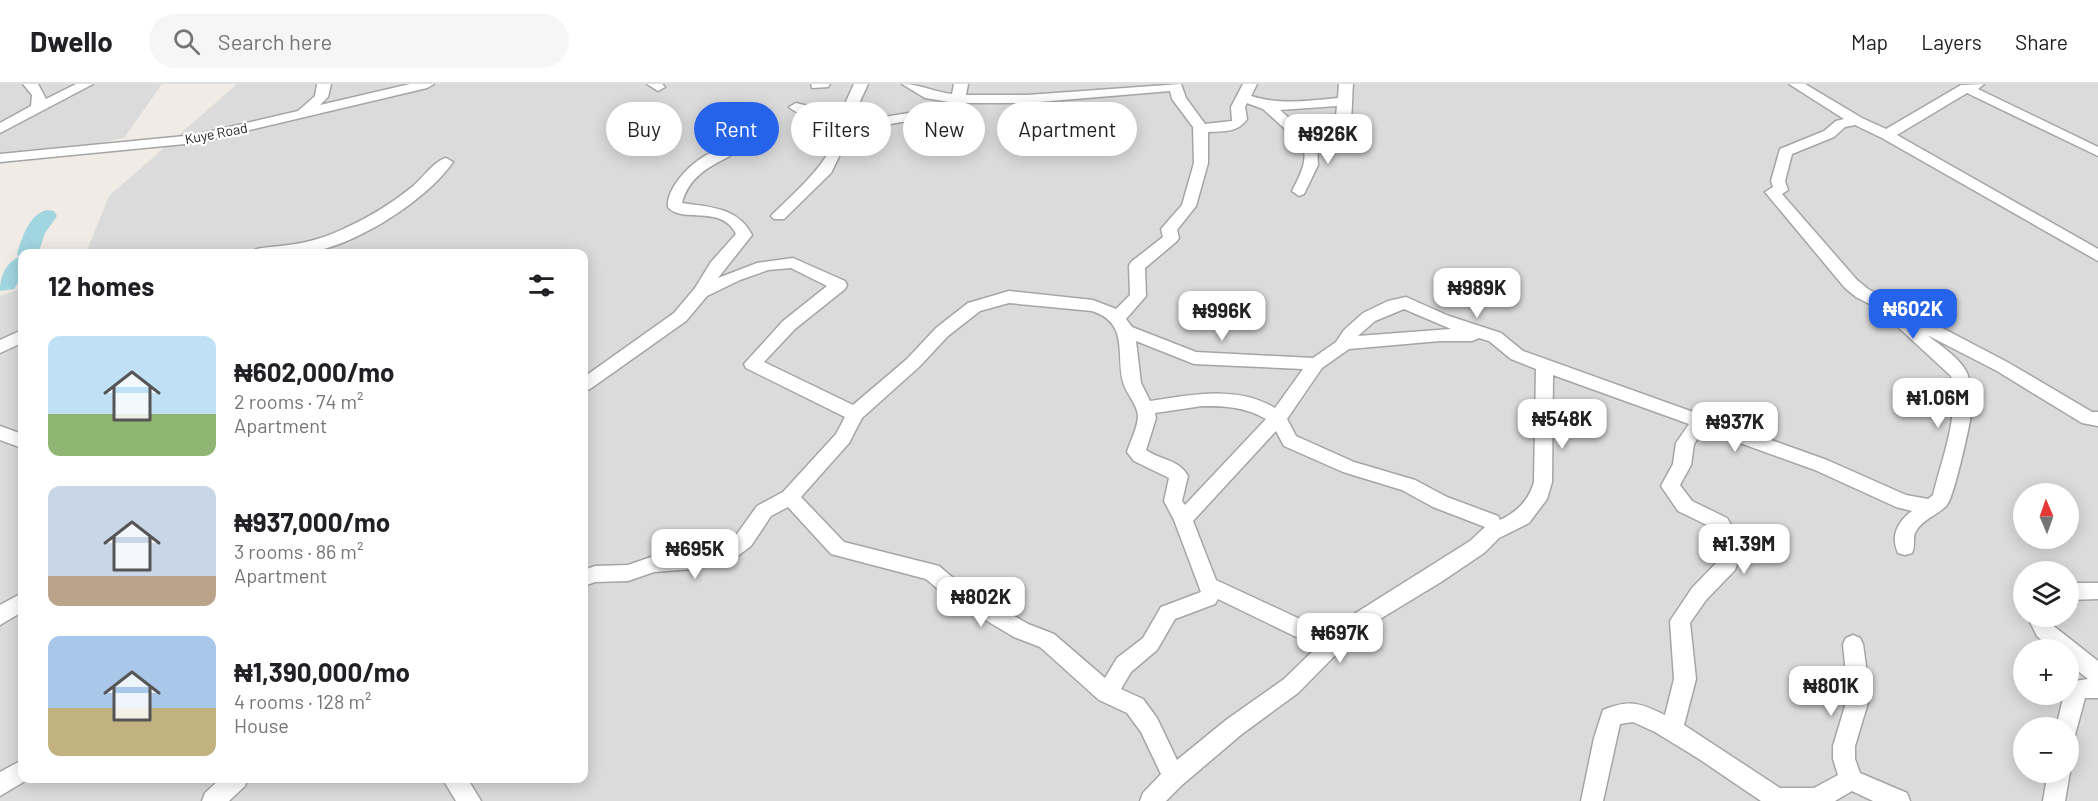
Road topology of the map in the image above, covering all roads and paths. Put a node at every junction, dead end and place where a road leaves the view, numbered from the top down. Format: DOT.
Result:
graph roads {
  1 [pos="30,84"];
  2 [pos="86,84"];
  3 [pos="324,84"];
  4 [pos="427,84"];
  5 [pos="823,84"];
  6 [pos="861,84"];
  7 [pos="909,84"];
  8 [pos="961,84"];
  9 [pos="1250,84"];
  10 [pos="1346,84"];
  11 [pos="1796,84"];
  12 [pos="817,85"];
  13 [pos="1174,86"];
  14 [pos="1971,86"];
  15 [pos="1079,89"];
  16 [pos="1244,98"];
  17 [pos="958,99"];
  18 [pos="1343,101"];
  19 [pos="853,102"];
  20 [pos="1268,106"];
  21 [pos="302,113"];
  22 [pos="15,120"];
  23 [pos="891,120"];
  24 [pos="1857,121"];
  25 [pos="1200,128"];
  26 [pos="0,129"];
  27 [pos="1887,135"];
  28 [pos="1307,139"];
  29 [pos="2098,152"];
  30 [pos="717,156"];
  31 [pos="833,156"];
  32 [pos="0,158"];
  33 [pos="446,162"];
  34 [pos="1299,192"];
  35 [pos="779,216"];
  36 [pos="303,249"];
  37 [pos="2098,256"];
  38 [pos="701,292"];
  39 [pos="1892,309"];
  40 [pos="1122,324"];
  41 [pos="1495,337"];
  42 [pos="18,338"];
  43 [pos="1344,343"];
  44 [pos="0,346"];
  45 [pos="1316,364"];
  46 [pos="1545,365"];
  47 [pos="588,382"];
  48 [pos="1145,408"];
  49 [pos="855,414"];
  50 [pos="1278,418"];
  51 [pos="2098,419"];
  52 [pos="1700,422"];
  53 [pos="0,433"];
  54 [pos="18,440"];
  55 [pos="790,497"];
  56 [pos="1933,507"];
  57 [pos="1183,519"];
  58 [pos="1492,526"];
  59 [pos="1905,547"];
  60 [pos="588,577"];
  61 [pos="1209,586"];
  62 [pos="2098,591"];
  63 [pos="2079,592"];
  64 [pos="18,605"];
  65 [pos="0,616"];
  66 [pos="2042,627"];
  67 [pos="2055,639"];
  68 [pos="1332,644"];
  69 [pos="1854,644"];
  70 [pos="2079,663"];
  71 [pos="2094,680"];
  72 [pos="1107,693"];
  73 [pos="2070,717"];
  74 [pos="1672,729"];
  75 [pos="18,774"];
  76 [pos="1174,777"];
  77 [pos="1851,780"];
  78 [pos="232,783"];
  79 [pos="457,783"];
  80 [pos="2057,783"];
  81 [pos="0,785"];
  82 [pos="1778,800"];
  83 [pos="1814,800"];
  84 [pos="213,801"];
  85 [pos="470,801"];
  86 [pos="1151,801"];
  87 [pos="1592,801"];
  88 [pos="1899,801"];
  89 [pos="2054,801"];
  1 -- 22 [label="street"];
  2 -- 22 [label="street"];
  3 -- 21 [label="street"];
  4 -- 21 [label="street, Kuye Road"];
  5 -- 12 [label="street"];
  6 -- 19 [label="street"];
  7 -- 17 [label="street"];
  8 -- 17 [label="street"];
  9 -- 16 [label="street"];
  10 -- 18 [label="street"];
  11 -- 24 [label="street"];
  13 -- 15 [label="street"];
  13 -- 25 [label="street"];
  14 -- 27 [label="street"];
  14 -- 29 [label="street"];
  15 -- 17 [label="street"];
  16 -- 20 [label="street"];
  16 -- 25 [label="street"];
  17 -- 23 [label="street"];
  18 -- 20 [label="street"];
  18 -- 28 [label="street"];
  20 -- 28 [label="street"];
  21 -- 32 [label="street, Kuye Road"];
  22 -- 26 [label="street"];
  24 -- 27 [label="street"];
  24 -- 39 [label="street"];
  25 -- 40 [label="street"];
  27 -- 37 [label="street"];
  28 -- 34 [label="street"];
  30 -- 38 [label="street"];
  31 -- 35 [label="street"];
  33 -- 36 [label="street"];
  38 -- 47 [label="street"];
  38 -- 49 [label="street"];
  39 -- 51 [label="street"];
  39 -- 56 [label="street"];
  40 -- 45 [label="street"];
  40 -- 48 [label="street"];
  40 -- 49 [label="street"];
  41 -- 43 [label="street"];
  41 -- 43 [label="street"];
  41 -- 46 [label="street"];
  42 -- 44 [label="street"];
  43 -- 45 [label="street"];
  45 -- 50 [label="street"];
  46 -- 52 [label="street"];
  46 -- 58 [label="street"];
  48 -- 50 [label="street"];
  48 -- 57 [label="street"];
  49 -- 55 [label="street"];
  50 -- 57 [label="street"];
  50 -- 58 [label="street"];
  52 -- 56 [label="street"];
  52 -- 74 [label="street"];
  53 -- 54 [label="street"];
  55 -- 60 [label="street"];
  55 -- 72 [label="street"];
  56 -- 59 [label="street"];
  57 -- 61 [label="street"];
  58 -- 68 [label="street"];
  61 -- 68 [label="street"];
  61 -- 72 [label="street"];
  62 -- 63 [label="street"];
  64 -- 65 [label="street"];
  66 -- 67 [label="street"];
  68 -- 76 [label="street"];
  69 -- 77 [label="street"];
  70 -- 71 [label="street"];
  71 -- 73 [label="street"];
  72 -- 76 [label="street"];
  74 -- 82 [label="street"];
  74 -- 87 [label="street"];
  75 -- 81 [label="street"];
  76 -- 86 [label="street"];
  77 -- 83 [label="street"];
  77 -- 88 [label="street"];
  78 -- 84 [label="street"];
  79 -- 85 [label="street"];
  80 -- 89 [label="street"];
  82 -- 83 [label="street"];
}
